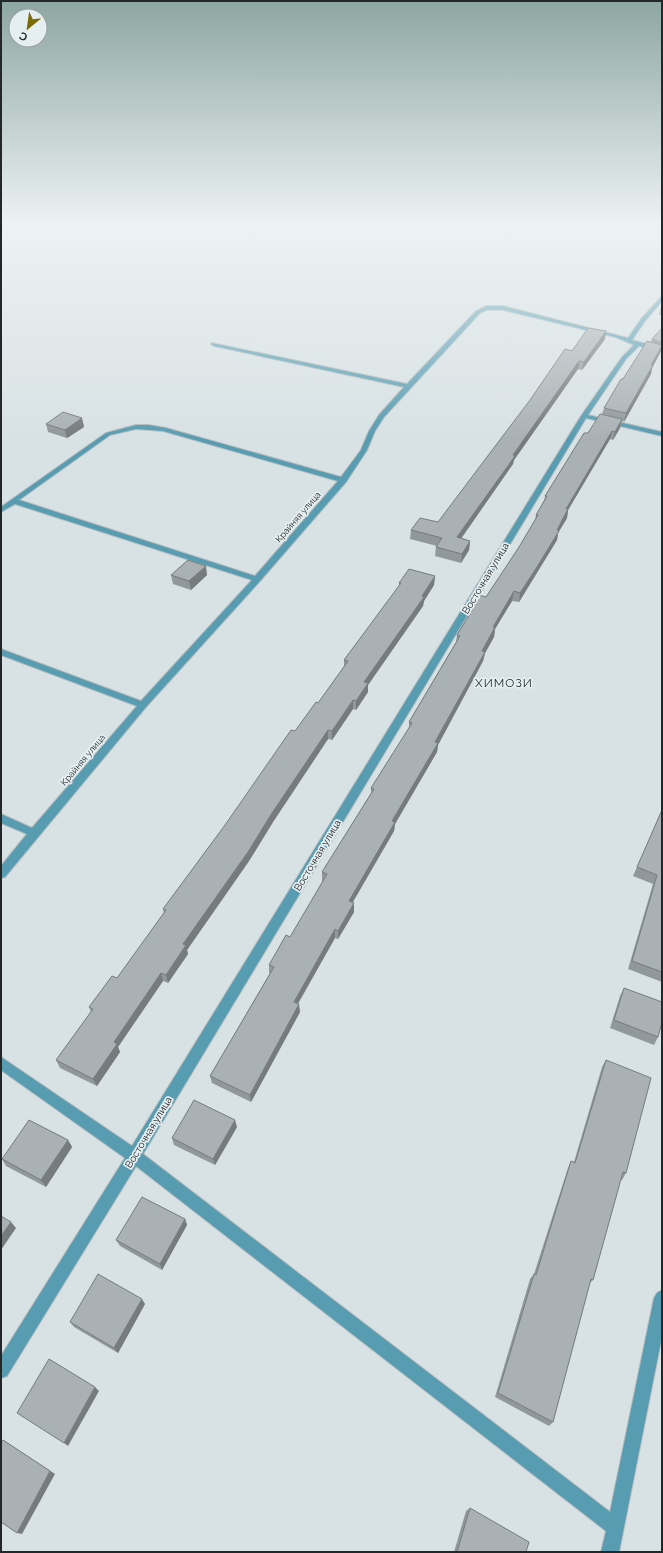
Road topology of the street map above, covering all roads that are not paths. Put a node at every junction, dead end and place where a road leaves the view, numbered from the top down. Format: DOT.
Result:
graph roads {
  1 [pos="662,298"];
  2 [pos="633,342"];
  3 [pos="214,344"];
  4 [pos="662,350"];
  5 [pos="408,386"];
  6 [pos="584,416"];
  7 [pos="662,434"];
  8 [pos="343,480"];
  9 [pos="14,501"];
  10 [pos="1,510"];
  11 [pos="257,579"];
  12 [pos="1,652"];
  13 [pos="143,705"];
  14 [pos="1,818"];
  15 [pos="34,832"];
  16 [pos="1,874"];
  17 [pos="1,1063"];
  18 [pos="134,1156"];
  19 [pos="662,1298"];
  20 [pos="1,1370"];
  21 [pos="615,1527"];
  22 [pos="610,1552"];
  1 -- 2 [label="street, Восточная улица"];
  2 -- 4 [label="street, Крайняя улица"];
  2 -- 5 [label="street, Крайняя улица"];
  2 -- 6 [label="street, Восточная улица"];
  3 -- 5 [label="street"];
  5 -- 8 [label="street, Крайняя улица"];
  6 -- 7 [label="street"];
  6 -- 18 [label="street, Восточная улица"];
  8 -- 9 [label="street"];
  8 -- 11 [label="street, Крайняя улица"];
  9 -- 10 [label="street"];
  9 -- 11 [label="street"];
  11 -- 13 [label="street, Крайняя улица"];
  12 -- 13 [label="street"];
  13 -- 15 [label="street, Крайняя улица"];
  14 -- 15 [label="street"];
  15 -- 16 [label="street, Крайняя улица"];
  17 -- 18 [label="street"];
  18 -- 20 [label="street, Восточная улица"];
  18 -- 21 [label="street"];
  19 -- 21 [label="street"];
  21 -- 22 [label="street"];
}
